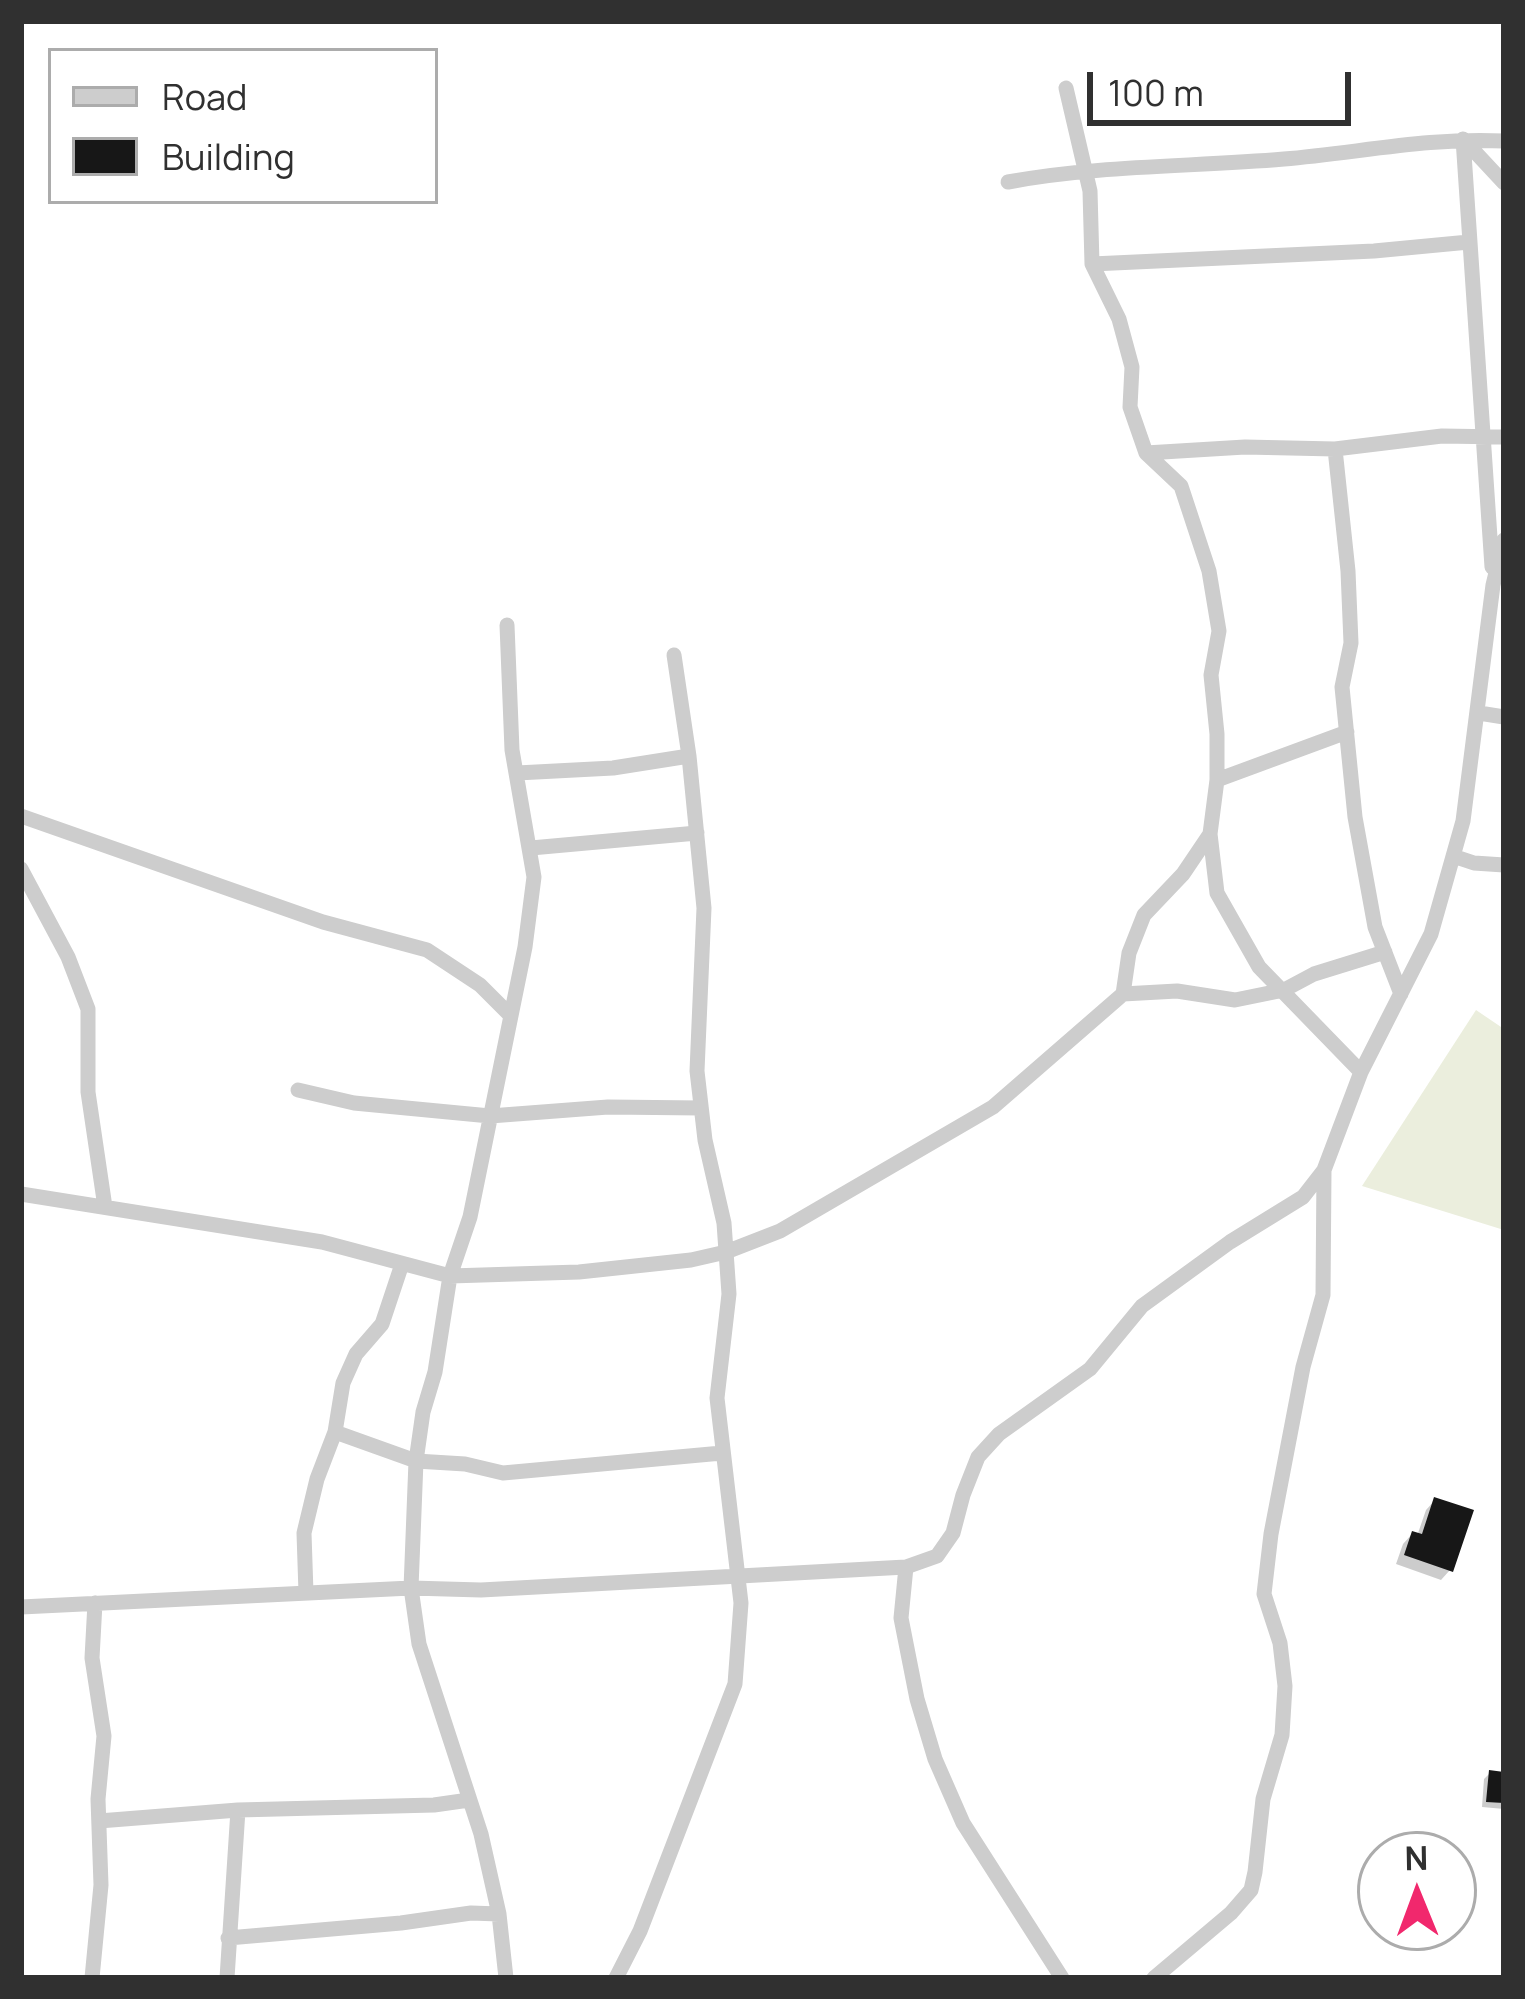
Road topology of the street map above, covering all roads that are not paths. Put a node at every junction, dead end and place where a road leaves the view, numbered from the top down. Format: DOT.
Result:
graph roads {
  1 [pos="1066,88"];
  2 [pos="1463,139"];
  3 [pos="1504,141"];
  4 [pos="1085,169"];
  5 [pos="1008,182"];
  6 [pos="1504,183"];
  7 [pos="1469,242"];
  8 [pos="1092,264"];
  9 [pos="1504,437"];
  10 [pos="1481,438"];
  11 [pos="1335,449"];
  12 [pos="1146,453"];
  13 [pos="1504,540"];
  14 [pos="1493,585"];
  15 [pos="507,625"];
  16 [pos="1496,629"];
  17 [pos="674,655"];
  18 [pos="1479,713"];
  19 [pos="1504,718"];
  20 [pos="1347,732"];
  21 [pos="689,756"];
  22 [pos="517,772"];
  23 [pos="1217,780"];
  24 [pos="21,816"];
  25 [pos="698,833"];
  26 [pos="1210,834"];
  27 [pos="530,848"];
  28 [pos="1453,856"];
  29 [pos="1504,865"];
  30 [pos="21,869"];
  31 [pos="1385,952"];
  32 [pos="1285,990"];
  33 [pos="1123,994"];
  34 [pos="1401,994"];
  35 [pos="510,1015"];
  36 [pos="1361,1072"];
  37 [pos="298,1090"];
  38 [pos="701,1108"];
  39 [pos="490,1116"];
  40 [pos="1324,1171"];
  41 [pos="21,1194"];
  42 [pos="105,1207"];
  43 [pos="726,1252"];
  44 [pos="402,1264"];
  45 [pos="450,1276"];
  46 [pos="335,1432"];
  47 [pos="722,1453"];
  48 [pos="416,1461"];
  49 [pos="906,1568"];
  50 [pos="736,1576"];
  51 [pos="410,1588"];
  52 [pos="306,1593"];
  53 [pos="95,1604"];
  54 [pos="21,1607"];
  55 [pos="469,1800"];
  56 [pos="238,1810"];
  57 [pos="99,1822"];
  58 [pos="499,1914"];
  59 [pos="228,1938"];
  60 [pos="92,1978"];
  61 [pos="227,1978"];
  62 [pos="506,1978"];
  63 [pos="616,1978"];
  64 [pos="1062,1978"];
  65 [pos="1154,1978"];
  1 -- 4 [label="street"];
  2 -- 3 [label="street"];
  2 -- 4 [label="street"];
  2 -- 6 [label="street"];
  2 -- 7 [label="street"];
  4 -- 5 [label="street"];
  4 -- 8 [label="street"];
  7 -- 8 [label="street"];
  7 -- 10 [label="street"];
  8 -- 12 [label="street"];
  9 -- 10 [label="street"];
  10 -- 11 [label="street"];
  10 -- 14 [label="street"];
  11 -- 12 [label="street"];
  11 -- 20 [label="street"];
  12 -- 23 [label="street"];
  13 -- 14 [label="street"];
  14 -- 16 [label="street"];
  15 -- 22 [label="street"];
  16 -- 18 [label="street"];
  17 -- 21 [label="street"];
  18 -- 19 [label="street"];
  18 -- 28 [label="street"];
  20 -- 23 [label="street"];
  20 -- 31 [label="street"];
  21 -- 22 [label="street"];
  21 -- 25 [label="street"];
  22 -- 27 [label="street"];
  23 -- 26 [label="street"];
  24 -- 35 [label="street"];
  25 -- 27 [label="street"];
  25 -- 38 [label="street"];
  26 -- 32 [label="street"];
  26 -- 33 [label="street"];
  27 -- 35 [label="street"];
  28 -- 29 [label="street"];
  28 -- 34 [label="street"];
  30 -- 42 [label="street"];
  31 -- 32 [label="street"];
  31 -- 34 [label="street"];
  32 -- 33 [label="street"];
  32 -- 36 [label="street"];
  33 -- 43 [label="street"];
  34 -- 36 [label="street"];
  35 -- 39 [label="street"];
  36 -- 40 [label="street"];
  37 -- 39 [label="street"];
  38 -- 39 [label="street"];
  38 -- 43 [label="street"];
  39 -- 45 [label="street"];
  40 -- 49 [label="street"];
  40 -- 65 [label="street"];
  41 -- 42 [label="street"];
  42 -- 44 [label="street"];
  43 -- 45 [label="street"];
  43 -- 47 [label="street"];
  44 -- 45 [label="street"];
  44 -- 46 [label="street"];
  45 -- 48 [label="street"];
  46 -- 48 [label="street"];
  46 -- 52 [label="street"];
  47 -- 48 [label="street"];
  47 -- 50 [label="street"];
  48 -- 51 [label="street"];
  49 -- 50 [label="street"];
  49 -- 64 [label="street"];
  50 -- 51 [label="street"];
  50 -- 63 [label="street"];
  51 -- 52 [label="street"];
  51 -- 55 [label="street"];
  52 -- 53 [label="street"];
  53 -- 54 [label="street"];
  53 -- 57 [label="street"];
  55 -- 56 [label="street"];
  55 -- 58 [label="street"];
  56 -- 57 [label="street"];
  56 -- 59 [label="street"];
  57 -- 60 [label="street"];
  58 -- 59 [label="street"];
  58 -- 62 [label="street"];
  59 -- 61 [label="street"];
}
